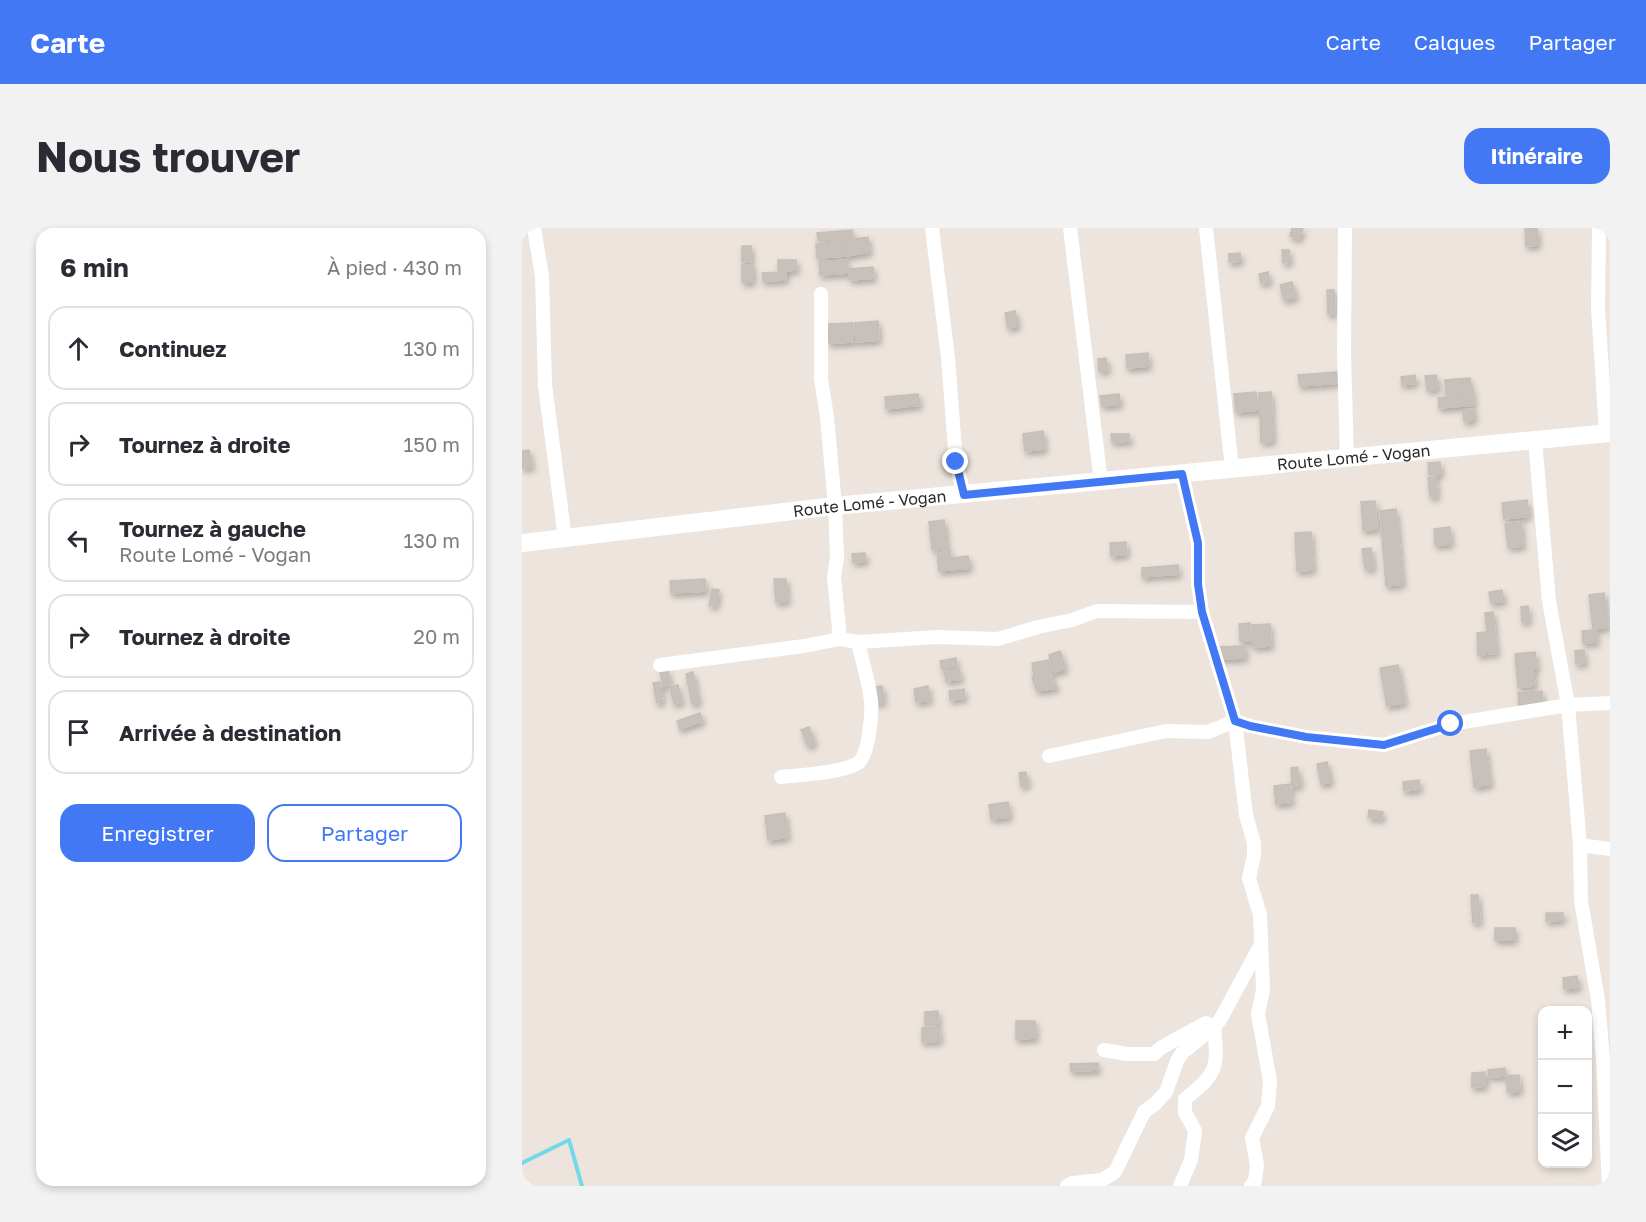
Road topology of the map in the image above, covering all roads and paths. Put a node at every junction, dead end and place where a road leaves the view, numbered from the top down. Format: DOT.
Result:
graph roads {
  1 [pos="534,228"];
  2 [pos="932,228"];
  3 [pos="1070,228"];
  4 [pos="1206,228"];
  5 [pos="1345,228"];
  6 [pos="1599,228"];
  7 [pos="821,294"];
  8 [pos="1608,433"];
  9 [pos="1535,440"];
  10 [pos="1347,459"];
  11 [pos="1232,469"];
  12 [pos="1182,474"];
  13 [pos="1101,482"];
  14 [pos="964,495"];
  15 [pos="835,506"];
  16 [pos="564,539"];
  17 [pos="522,543"];
  18 [pos="1202,612"];
  19 [pos="840,639"];
  20 [pos="858,642"];
  21 [pos="660,665"];
  22 [pos="1610,703"];
  23 [pos="1568,705"];
  24 [pos="1235,721"];
  25 [pos="1049,756"];
  26 [pos="781,777"];
  27 [pos="1580,845"];
  28 [pos="1610,849"];
  29 [pos="1260,946"];
  30 [pos="1214,1027"];
  31 [pos="1104,1050"];
  32 [pos="1067,1186"];
  33 [pos="1180,1186"];
  34 [pos="1251,1186"];
  35 [pos="1609,1186"];
  1 -- 16 [label="street"];
  2 -- 14 [label="street"];
  3 -- 13 [label="street"];
  4 -- 11 [label="street"];
  5 -- 10 [label="street"];
  6 -- 8 [label="street"];
  7 -- 15 [label="street"];
  8 -- 9 [label="main road, Route Lomé - Vogan"];
  9 -- 10 [label="main road, Route Lomé - Vogan"];
  9 -- 23 [label="street"];
  10 -- 11 [label="main road, Route Lomé - Vogan"];
  11 -- 12 [label="main road, Route Lomé - Vogan"];
  12 -- 13 [label="main road, Route Lomé - Vogan"];
  12 -- 18 [label="street"];
  13 -- 14 [label="main road, Route Lomé - Vogan"];
  14 -- 15 [label="main road, Route Lomé - Vogan"];
  15 -- 16 [label="main road, Route Lomé - Vogan"];
  15 -- 19 [label="street"];
  16 -- 17 [label="main road, Route Lomé - Vogan"];
  18 -- 20 [label="street"];
  18 -- 24 [label="street"];
  19 -- 20 [label="street"];
  19 -- 21 [label="street"];
  20 -- 26 [label="street"];
  22 -- 23 [label="street"];
  23 -- 24 [label="street"];
  23 -- 27 [label="street"];
  24 -- 25 [label="street"];
  24 -- 29 [label="street"];
  27 -- 28 [label="street"];
  27 -- 35 [label="street"];
  29 -- 30 [label="street"];
  29 -- 34 [label="street"];
  30 -- 31 [label="street"];
  30 -- 32 [label="street"];
  30 -- 33 [label="street"];
}
